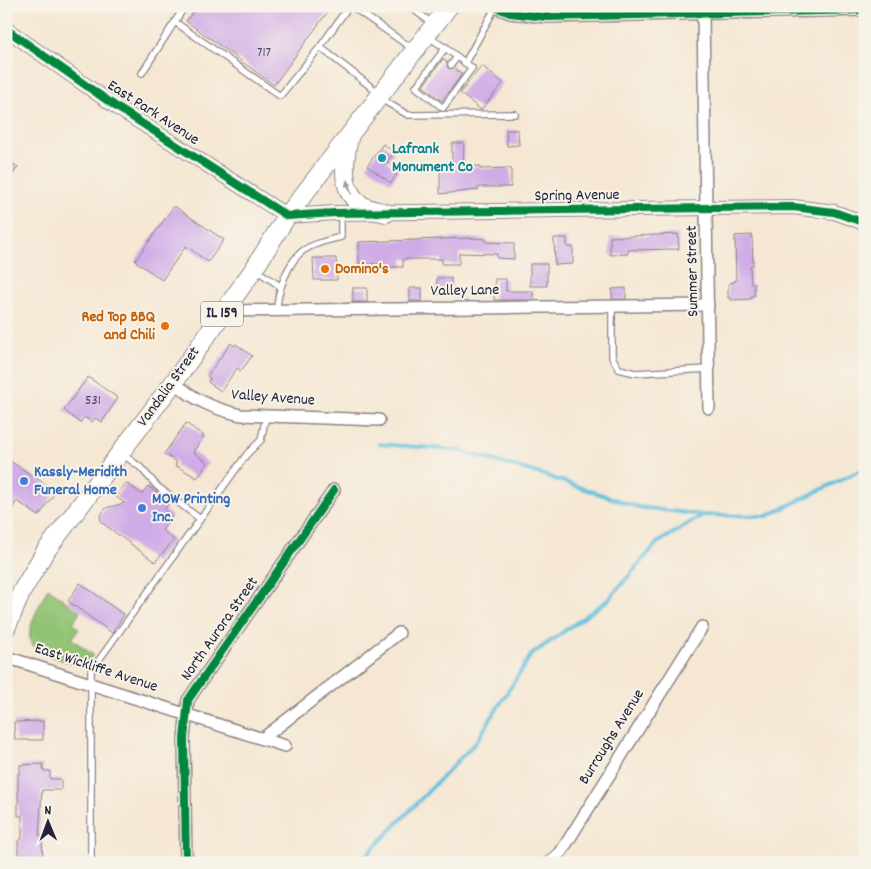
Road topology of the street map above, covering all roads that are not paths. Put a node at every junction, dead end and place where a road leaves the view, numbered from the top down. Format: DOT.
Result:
graph roads {
  1 [pos="185,6"];
  2 [pos="350,6"];
  3 [pos="409,6"];
  4 [pos="449,6"];
  5 [pos="494,7"];
  6 [pos="806,8"];
  7 [pos="865,10"];
  8 [pos="708,11"];
  9 [pos="175,22"];
  10 [pos="6,29"];
  11 [pos="430,30"];
  12 [pos="320,47"];
  13 [pos="446,48"];
  14 [pos="415,51"];
  15 [pos="457,56"];
  16 [pos="465,63"];
  17 [pos="451,65"];
  18 [pos="142,73"];
  19 [pos="380,96"];
  20 [pos="444,108"];
  21 [pos="438,114"];
  22 [pos="515,114"];
  23 [pos="350,136"];
  24 [pos="706,208"];
  25 [pos="341,213"];
  26 [pos="386,213"];
  27 [pos="287,216"];
  28 [pos="865,223"];
  29 [pos="254,269"];
  30 [pos="280,286"];
  31 [pos="612,305"];
  32 [pos="708,305"];
  33 [pos="277,310"];
  34 [pos="224,311"];
  35 [pos="709,369"];
  36 [pos="174,382"];
  37 [pos="709,408"];
  38 [pos="266,416"];
  39 [pos="379,420"];
  40 [pos="120,452"];
  41 [pos="334,490"];
  42 [pos="200,520"];
  43 [pos="702,627"];
  44 [pos="6,628"];
  45 [pos="399,633"];
  46 [pos="6,657"];
  47 [pos="89,683"];
  48 [pos="185,714"];
  49 [pos="262,739"];
  50 [pos="285,746"];
  51 [pos="91,863"];
  52 [pos="186,863"];
  53 [pos="549,863"];
  1 -- 9 [label="lane"];
  2 -- 12 [label="lane"];
  2 -- 14 [label="lane"];
  3 -- 11 [label="lane"];
  4 -- 11 [label="main road, Vandalia Street / IL 159"];
  5 -- 8 [label="street"];
  5 -- 16 [label="lane"];
  6 -- 7 [label="street"];
  6 -- 8 [label="street"];
  8 -- 24 [label="street, Summer Street"];
  9 -- 12 [label="lane"];
  9 -- 18 [label="lane"];
  10 -- 27 [label="street, East Park Avenue"];
  11 -- 13 [label="lane"];
  11 -- 14 [label="main road, Vandalia Street / IL 159"];
  12 -- 19 [label="lane"];
  13 -- 15 [label="lane"];
  13 -- 20 [label="lane"];
  14 -- 19 [label="main road, Vandalia Street / IL 159"];
  15 -- 16 [label="lane"];
  15 -- 17 [label="lane"];
  16 -- 20 [label="lane"];
  19 -- 21 [label="lane"];
  19 -- 23 [label="main road, Vandalia Street / IL 159"];
  20 -- 21 [label="lane"];
  21 -- 22 [label="lane"];
  26 -- 23 [label="main road, one-way"];
  23 -- 27 [label="main road, Vandalia Street / IL 159"];
  24 -- 26 [label="street, Spring Avenue"];
  24 -- 28 [label="street, Spring Avenue"];
  24 -- 32 [label="street, Summer Street"];
  25 -- 26 [label="street, Spring Avenue"];
  25 -- 27 [label="street, Spring Avenue"];
  25 -- 30 [label="lane"];
  27 -- 29 [label="main road, Vandalia Street / IL 159"];
  29 -- 30 [label="lane"];
  29 -- 34 [label="main road, Vandalia Street / IL 159"];
  30 -- 33 [label="lane"];
  31 -- 32 [label="street, Valley Lane"];
  31 -- 33 [label="street, Valley Lane"];
  31 -- 35 [label="lane"];
  32 -- 35 [label="street, Summer Street"];
  33 -- 34 [label="street, Valley Lane"];
  34 -- 36 [label="main road, Vandalia Street / IL 159"];
  35 -- 37 [label="street, Summer Street"];
  36 -- 38 [label="street, Valley Avenue"];
  36 -- 40 [label="main road, Vandalia Street / IL 159"];
  38 -- 39 [label="street, Valley Avenue"];
  38 -- 42 [label="lane"];
  40 -- 42 [label="lane"];
  40 -- 44 [label="main road, Vandalia Street / IL 159"];
  41 -- 48 [label="street, North Aurora Street"];
  42 -- 47 [label="lane"];
  43 -- 53 [label="street, Burroughs Avenue"];
  45 -- 49 [label="street"];
  46 -- 47 [label="street, East Wickliffe Avenue"];
  47 -- 48 [label="street, East Wickliffe Avenue"];
  47 -- 51 [label="lane"];
  48 -- 49 [label="street, East Wickliffe Avenue"];
  48 -- 52 [label="street, North Aurora Street"];
  49 -- 50 [label="street, East Wickliffe Avenue"];
}
